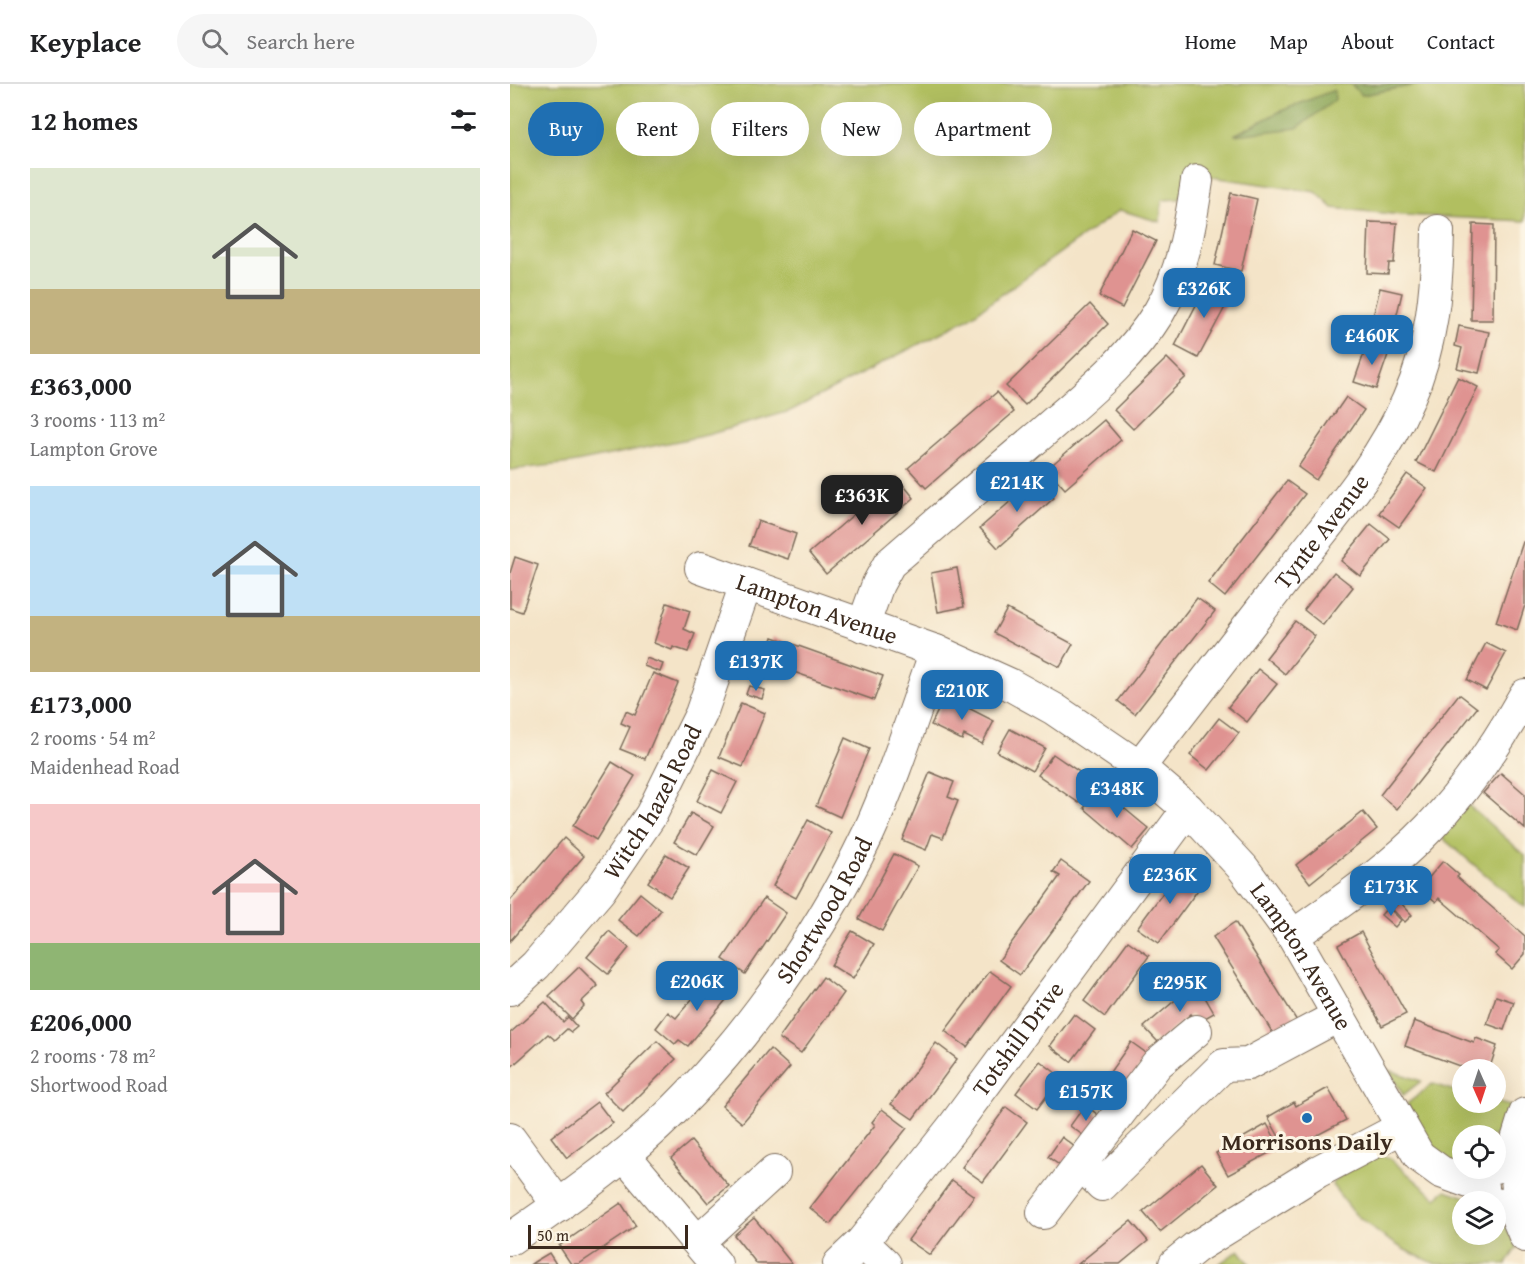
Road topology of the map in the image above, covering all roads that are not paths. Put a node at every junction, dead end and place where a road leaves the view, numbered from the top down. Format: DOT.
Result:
graph roads {
  1 [pos="1197,181"];
  2 [pos="1438,231"];
  3 [pos="701,568"];
  4 [pos="746,584"];
  5 [pos="864,626"];
  6 [pos="936,651"];
  7 [pos="1525,695"];
  8 [pos="1139,766"];
  9 [pos="1188,809"];
  10 [pos="1293,936"];
  11 [pos="510,989"];
  12 [pos="1338,1016"];
  13 [pos="1196,1031"];
  14 [pos="1525,1114"];
  15 [pos="1401,1128"];
  16 [pos="510,1139"];
  17 [pos="624,1155"];
  18 [pos="1082,1165"];
  19 [pos="774,1172"];
  20 [pos="1503,1186"];
  21 [pos="559,1206"];
  22 [pos="1043,1213"];
  23 [pos="1525,1236"];
  24 [pos="510,1239"];
  25 [pos="862,1242"];
  26 [pos="707,1253"];
  27 [pos="839,1264"];
  28 [pos="885,1264"];
  29 [pos="1176,1264"];
  1 -- 5 [label="street"];
  2 -- 8 [label="street, Tynte Avenue"];
  3 -- 4 [label="street, Lampton Avenue"];
  4 -- 5 [label="street, Lampton Avenue"];
  4 -- 11 [label="street, Witch hazel Road"];
  5 -- 6 [label="street, Lampton Avenue"];
  6 -- 8 [label="street, Lampton Avenue"];
  6 -- 17 [label="street, Shortwood Road"];
  7 -- 10 [label="street"];
  8 -- 9 [label="street, Lampton Avenue"];
  9 -- 10 [label="street, Lampton Avenue"];
  9 -- 25 [label="street, Totshill Drive"];
  10 -- 12 [label="street, Lampton Avenue"];
  12 -- 15 [label="street, Lampton Avenue"];
  12 -- 18 [label="street"];
  13 -- 18 [label="street"];
  14 -- 20 [label="street"];
  15 -- 20 [label="street, Lampton Avenue"];
  15 -- 29 [label="street"];
  16 -- 21 [label="street"];
  17 -- 21 [label="street, Shortwood Road"];
  17 -- 26 [label="street"];
  18 -- 22 [label="street"];
  19 -- 26 [label="street"];
  20 -- 23 [label="street"];
  21 -- 24 [label="street, Shortwood Road"];
  25 -- 27 [label="street, Totshill Drive"];
  25 -- 28 [label="street"];
}
